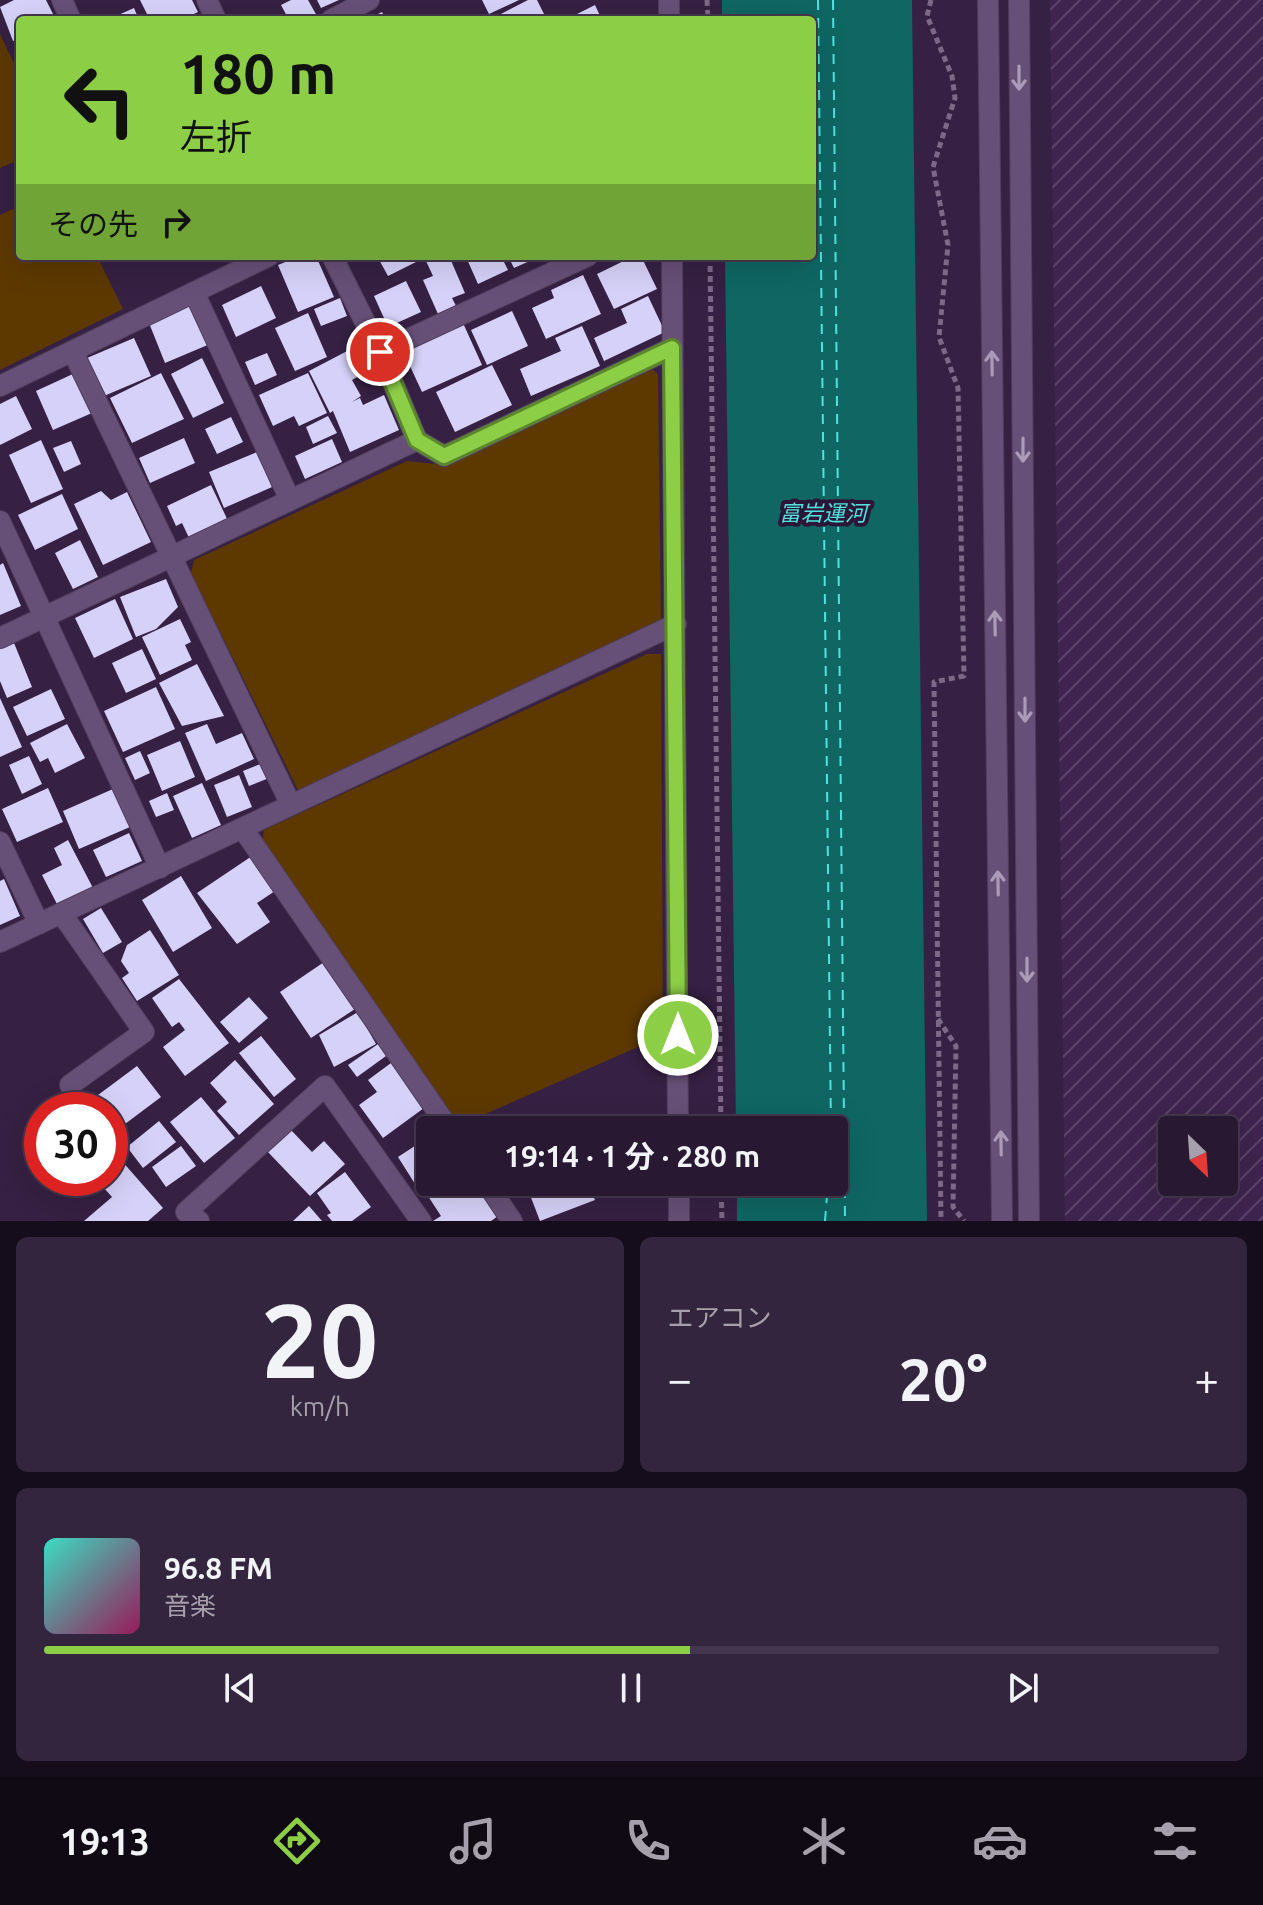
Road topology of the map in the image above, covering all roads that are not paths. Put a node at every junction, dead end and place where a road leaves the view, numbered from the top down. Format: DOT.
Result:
graph roads {
  1 [pos="369,0"];
  2 [pos="988,0"];
  3 [pos="1019,0"];
  4 [pos="339,16"];
  5 [pos="261,260"];
  6 [pos="334,260"];
  7 [pos="579,260"];
  8 [pos="672,260"];
  9 [pos="194,292"];
  10 [pos="672,348"];
  11 [pos="73,352"];
  12 [pos="380,352"];
  13 [pos="0,386"];
  14 [pos="417,440"];
  15 [pos="290,500"];
  16 [pos="0,521"];
  17 [pos="171,557"];
  18 [pos="46,616"];
  19 [pos="676,624"];
  20 [pos="0,638"];
  21 [pos="291,805"];
  22 [pos="243,829"];
  23 [pos="0,842"];
  24 [pos="160,868"];
  25 [pos="62,914"];
  26 [pos="39,924"];
  27 [pos="0,942"];
  28 [pos="70,1085"];
  29 [pos="440,1116"];
  30 [pos="678,1116"];
  31 [pos="495,1196"];
  32 [pos="679,1196"];
  33 [pos="199,1221"];
  34 [pos="421,1221"];
  35 [pos="512,1221"];
  36 [pos="679,1221"];
  37 [pos="1002,1221"];
  38 [pos="1029,1221"];
  1 -- 4 [label="street"];
  37 -- 2 [label="street, one-way"];
  3 -- 38 [label="street, one-way"];
  5 -- 9 [label="street"];
  6 -- 12 [label="street"];
  7 -- 12 [label="street"];
  8 -- 10 [label="street"];
  9 -- 11 [label="street"];
  9 -- 15 [label="street"];
  10 -- 14 [label="street"];
  10 -- 19 [label="street"];
  11 -- 13 [label="street"];
  11 -- 17 [label="street"];
  12 -- 14 [label="street"];
  14 -- 15 [label="street"];
  15 -- 17 [label="street"];
  16 -- 18 [label="street"];
  17 -- 18 [label="street"];
  17 -- 21 [label="street"];
  18 -- 20 [label="street"];
  18 -- 24 [label="street"];
  19 -- 21 [label="street"];
  19 -- 30 [label="street"];
  21 -- 22 [label="street"];
  22 -- 24 [label="street"];
  22 -- 29 [label="street"];
  23 -- 26 [label="street"];
  24 -- 25 [label="street"];
  25 -- 26 [label="street"];
  25 -- 28 [label="street"];
  26 -- 27 [label="street"];
  31 -- 35 [label="street"];
  32 -- 36 [label="street"];
  33 -- 34 [label="street"];
}
